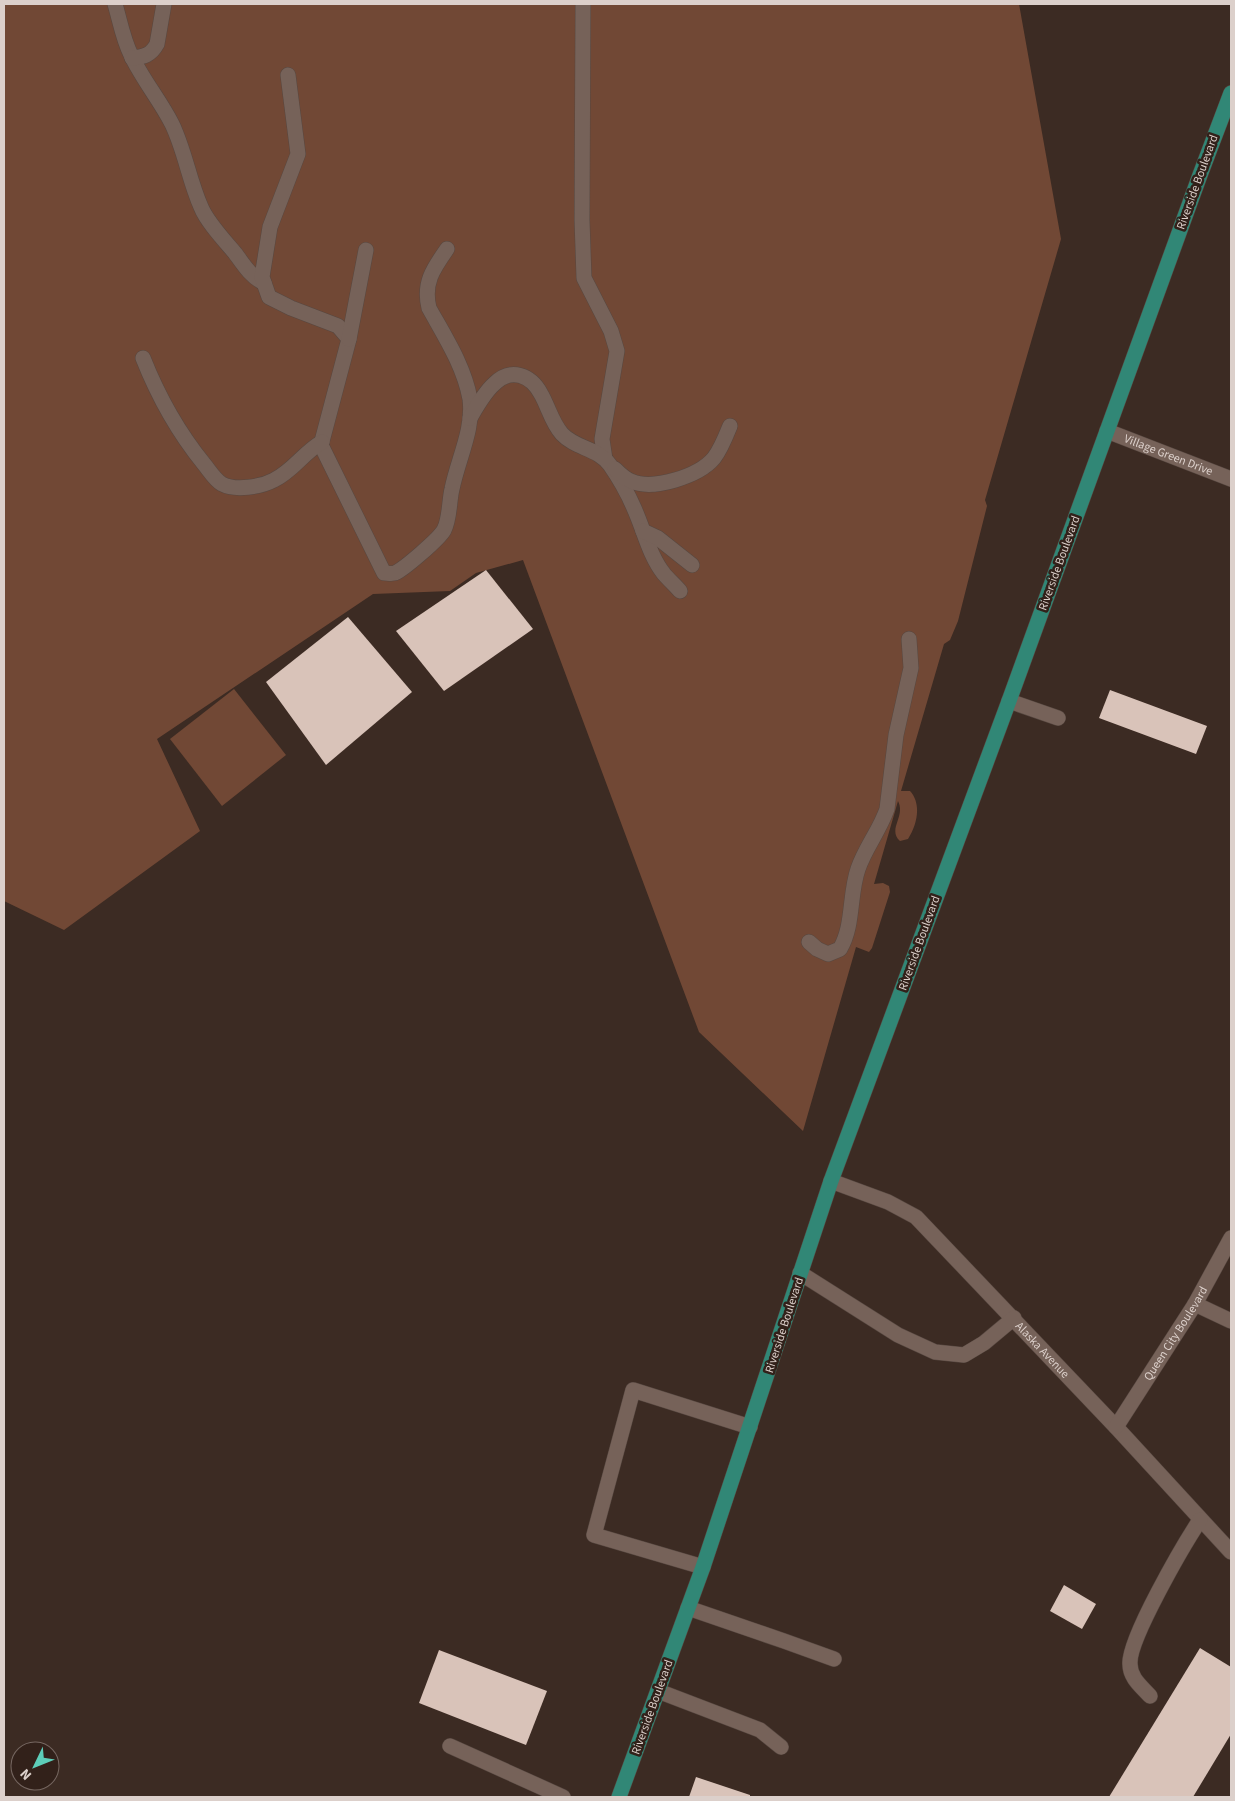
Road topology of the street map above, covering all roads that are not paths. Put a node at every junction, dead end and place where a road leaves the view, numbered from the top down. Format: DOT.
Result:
graph roads {
  1 [pos="115,4"];
  2 [pos="164,4"];
  3 [pos="583,4"];
  4 [pos="132,58"];
  5 [pos="288,75"];
  6 [pos="1231,93"];
  7 [pos="447,249"];
  8 [pos="366,250"];
  9 [pos="264,283"];
  10 [pos="349,339"];
  11 [pos="142,358"];
  12 [pos="470,418"];
  13 [pos="730,426"];
  14 [pos="1106,431"];
  15 [pos="322,442"];
  16 [pos="607,462"];
  17 [pos="1231,479"];
  18 [pos="643,531"];
  19 [pos="692,565"];
  20 [pos="680,591"];
  21 [pos="909,639"];
  22 [pos="1009,701"];
  23 [pos="1058,718"];
  24 [pos="809,942"];
  25 [pos="831,1181"];
  26 [pos="1231,1238"];
  27 [pos="800,1273"];
  28 [pos="1195,1304"];
  29 [pos="1014,1318"];
  30 [pos="1231,1321"];
  31 [pos="750,1427"];
  32 [pos="1116,1427"];
  33 [pos="1200,1520"];
  34 [pos="1231,1552"];
  35 [pos="703,1567"];
  36 [pos="688,1608"];
  37 [pos="834,1659"];
  38 [pos="658,1691"];
  39 [pos="1150,1696"];
  40 [pos="450,1746"];
  41 [pos="780,1747"];
  42 [pos="563,1797"];
  43 [pos="619,1797"];
  1 -- 4 [label="street"];
  2 -- 4 [label="street"];
  3 -- 16 [label="street"];
  4 -- 9 [label="street"];
  5 -- 9 [label="street"];
  6 -- 14 [label="main road, Riverside Boulevard"];
  7 -- 12 [label="street"];
  8 -- 10 [label="street"];
  9 -- 10 [label="street"];
  10 -- 15 [label="street"];
  11 -- 15 [label="street"];
  12 -- 15 [label="street"];
  12 -- 16 [label="street"];
  13 -- 16 [label="street"];
  14 -- 17 [label="street, Village Green Drive"];
  14 -- 22 [label="main road, Riverside Boulevard"];
  16 -- 18 [label="street"];
  18 -- 19 [label="street"];
  18 -- 20 [label="street"];
  21 -- 24 [label="street"];
  22 -- 23 [label="street"];
  22 -- 25 [label="main road, Riverside Boulevard"];
  25 -- 27 [label="main road, Riverside Boulevard"];
  25 -- 29 [label="street, Alaska Avenue"];
  26 -- 28 [label="street, Queen City Boulevard"];
  27 -- 29 [label="street"];
  27 -- 31 [label="main road, Riverside Boulevard"];
  28 -- 30 [label="street"];
  28 -- 32 [label="street, Queen City Boulevard"];
  29 -- 32 [label="street, Alaska Avenue"];
  31 -- 35 [label="main road, Riverside Boulevard"];
  31 -- 35 [label="street"];
  32 -- 33 [label="street, Alaska Avenue"];
  33 -- 34 [label="street, Alaska Avenue"];
  33 -- 39 [label="street"];
  35 -- 36 [label="main road, Riverside Boulevard"];
  36 -- 37 [label="street"];
  36 -- 38 [label="main road, Riverside Boulevard"];
  38 -- 41 [label="street"];
  38 -- 43 [label="main road, Riverside Boulevard"];
  40 -- 42 [label="street"];
}
